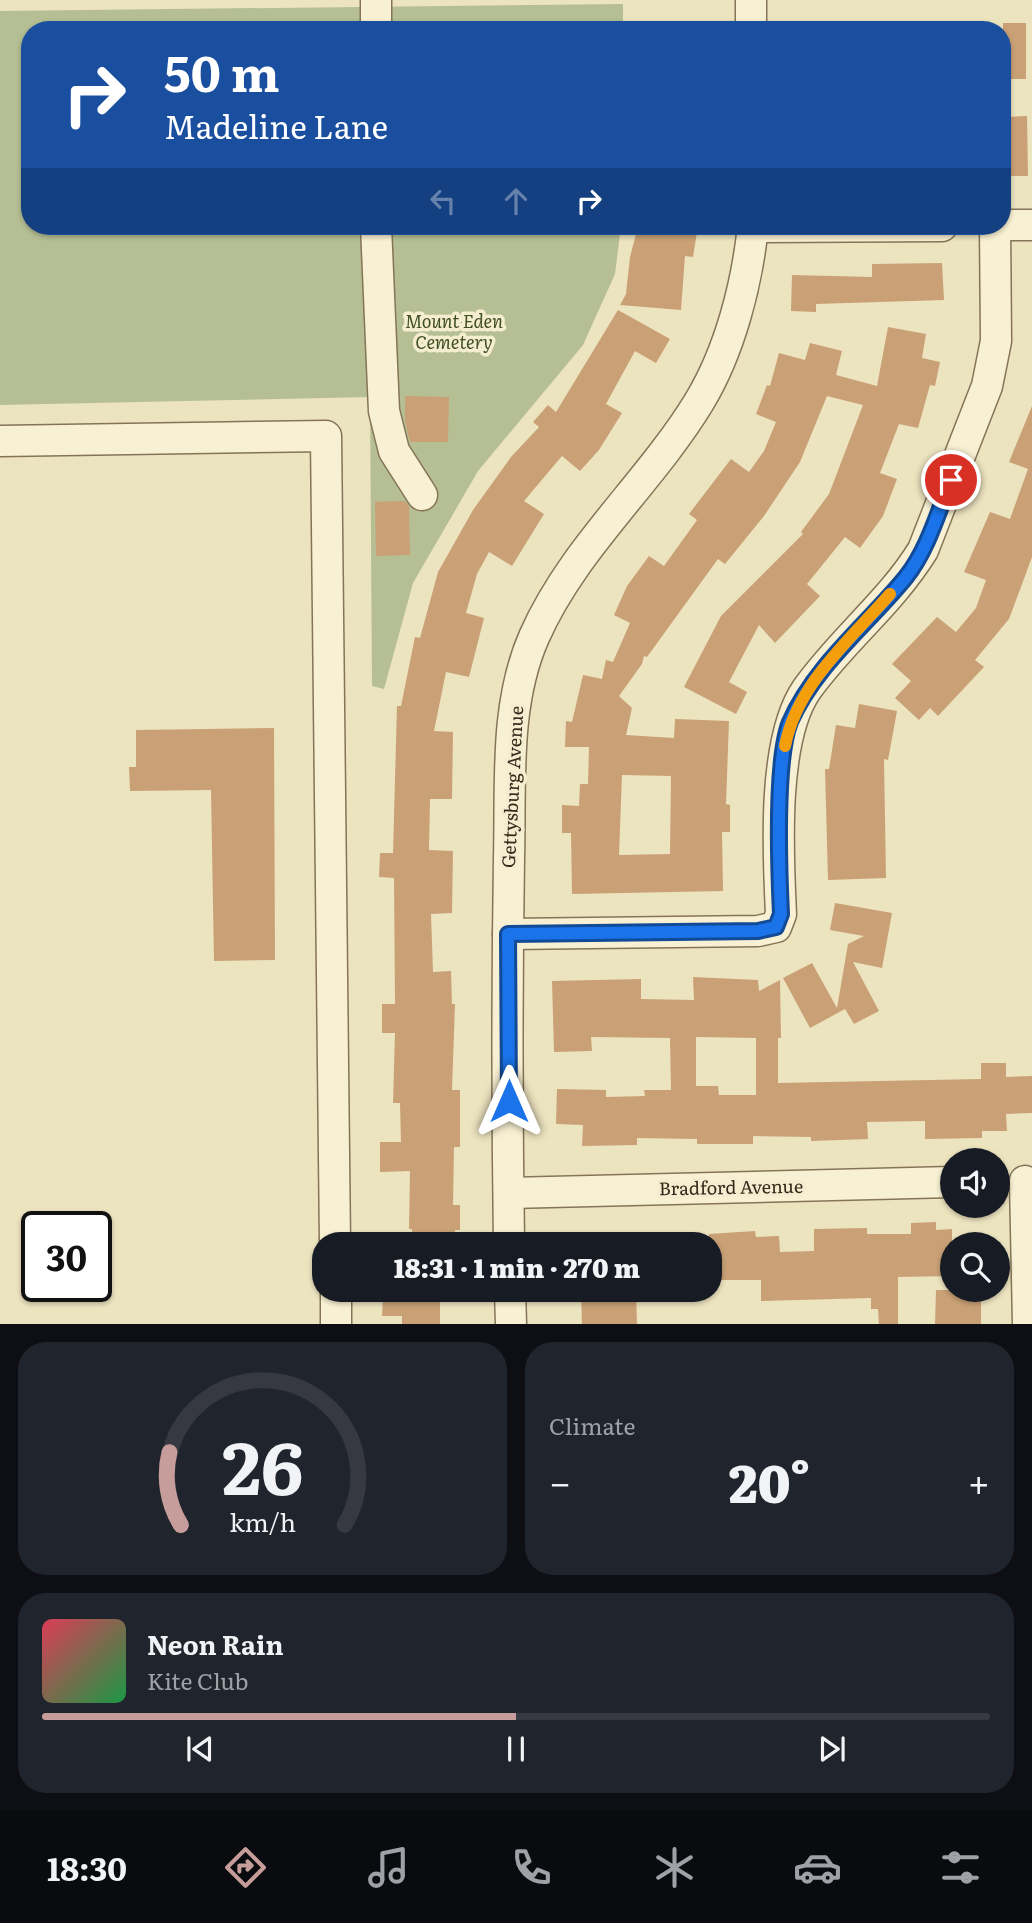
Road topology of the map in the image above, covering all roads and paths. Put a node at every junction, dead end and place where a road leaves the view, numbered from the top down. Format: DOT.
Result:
graph roads {
  1 [pos="376,0"];
  2 [pos="751,0"];
  3 [pos="376,21"];
  4 [pos="751,21"];
  5 [pos="1011,225"];
  6 [pos="1032,225"];
  7 [pos="376,235"];
  8 [pos="751,235"];
  9 [pos="995,235"];
  10 [pos="0,441"];
  11 [pos="422,495"];
  12 [pos="508,934"];
  13 [pos="1018,1181"];
  14 [pos="940,1182"];
  15 [pos="509,1193"];
  16 [pos="335,1232"];
  17 [pos="509,1232"];
  18 [pos="336,1302"];
  19 [pos="510,1302"];
  20 [pos="336,1324"];
  21 [pos="511,1324"];
  22 [pos="1028,1324"];
  1 -- 3 [label="street"];
  2 -- 4 [label="street"];
  5 -- 6 [label="street"];
  7 -- 11 [label="street"];
  8 -- 12 [label="street, Gettysburg Avenue"];
  9 -- 12 [label="street"];
  10 -- 16 [label="street"];
  12 -- 15 [label="street, Gettysburg Avenue"];
  13 -- 22 [label="street"];
  14 -- 15 [label="street, Bradford Avenue"];
  15 -- 17 [label="street, Gettysburg Avenue"];
  18 -- 20 [label="street"];
  19 -- 21 [label="street"];
}
